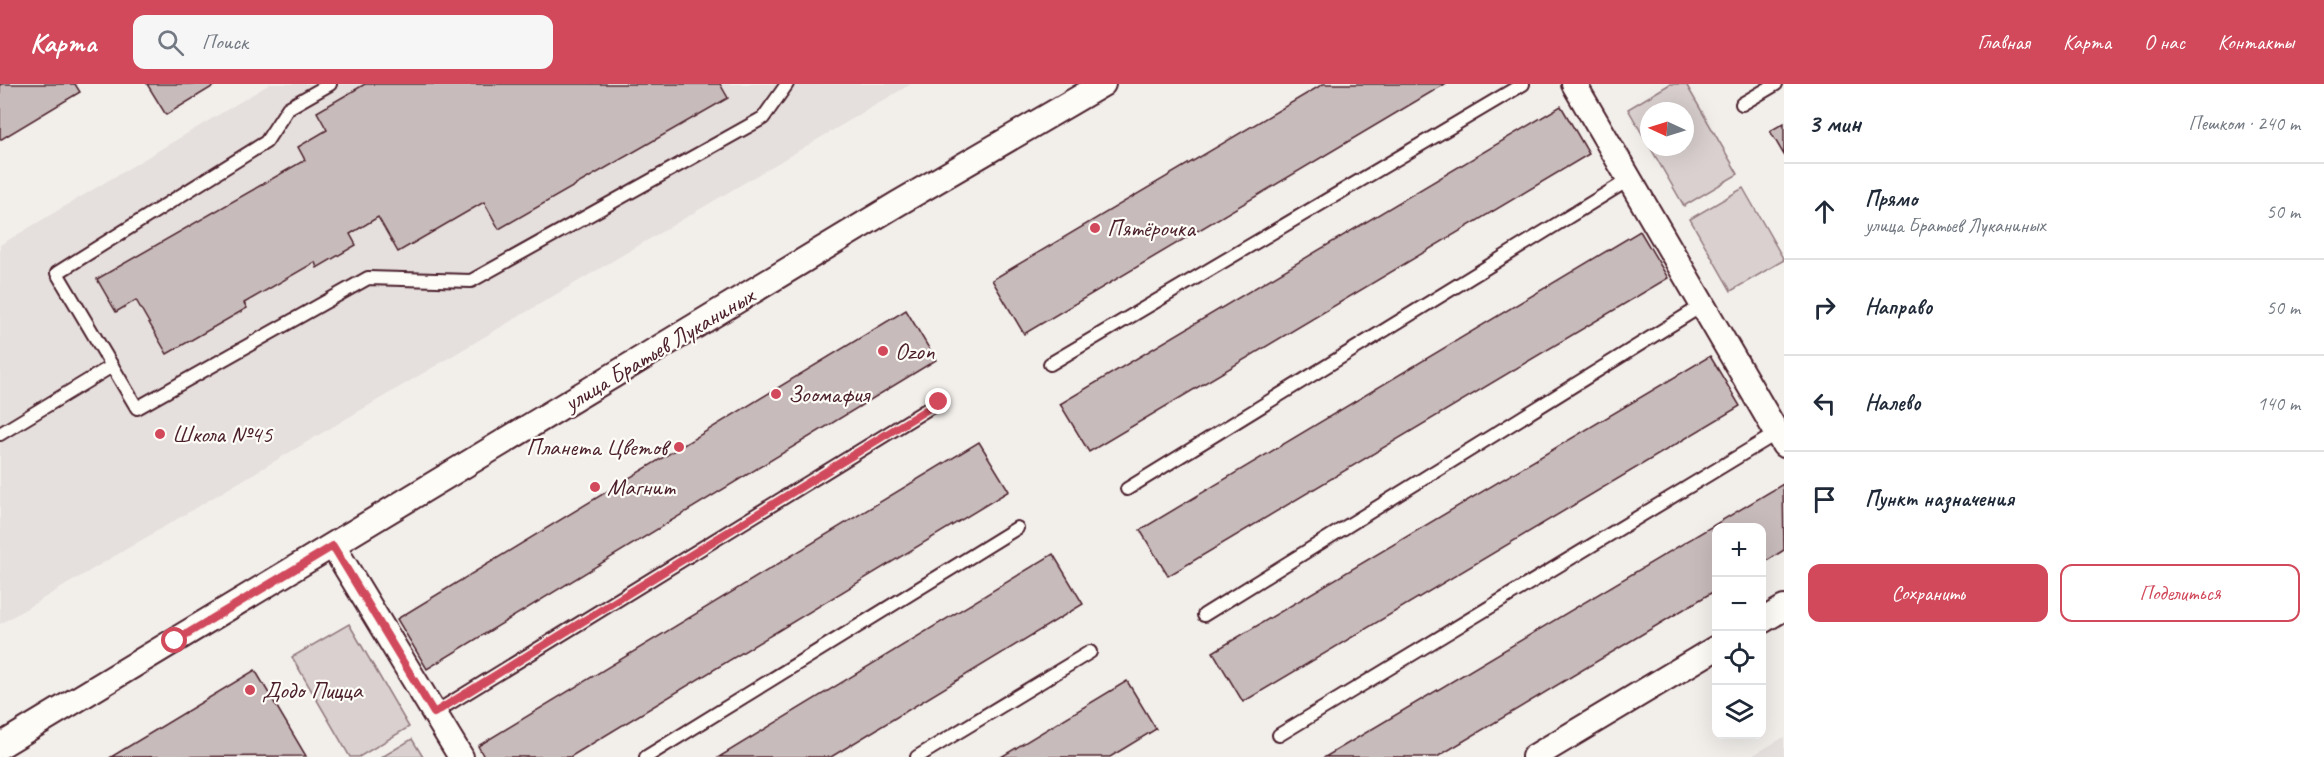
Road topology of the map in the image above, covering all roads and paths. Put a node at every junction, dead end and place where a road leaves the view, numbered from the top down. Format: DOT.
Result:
graph roads {
  1 [pos="330,84"];
  2 [pos="787,84"];
  3 [pos="1103,84"];
  4 [pos="1523,84"];
  5 [pos="1574,84"];
  6 [pos="1776,84"];
  7 [pos="1742,104"];
  8 [pos="1630,179"];
  9 [pos="1703,305"];
  10 [pos="1050,364"];
  11 [pos="112,366"];
  12 [pos="939,402"];
  13 [pos="0,434"];
  14 [pos="1780,439"];
  15 [pos="1126,489"];
  16 [pos="1017,528"];
  17 [pos="333,546"];
  18 [pos="1784,608"];
  19 [pos="1204,615"];
  20 [pos="1766,618"];
  21 [pos="1712,650"];
  22 [pos="1090,651"];
  23 [pos="434,713"];
  24 [pos="1279,735"];
  25 [pos="0,746"];
  26 [pos="461,757"];
  27 [pos="646,757"];
  28 [pos="917,757"];
  29 [pos="1534,757"];
  1 -- 11 [label="lane"];
  2 -- 11 [label="lane"];
  3 -- 17 [label="street, улица Братьев Луканиных"];
  4 -- 10 [label="lane"];
  5 -- 8 [label="street"];
  6 -- 7 [label="lane"];
  8 -- 9 [label="street"];
  8 -- 15 [label="lane"];
  9 -- 14 [label="street"];
  9 -- 19 [label="lane"];
  11 -- 13 [label="lane"];
  12 -- 23 [label="lane"];
  14 -- 24 [label="lane"];
  16 -- 27 [label="lane"];
  17 -- 23 [label="street"];
  17 -- 25 [label="street, улица Братьев Луканиных"];
  18 -- 20 [label="street"];
  21 -- 29 [label="street"];
  22 -- 28 [label="lane"];
  23 -- 26 [label="street"];
}
